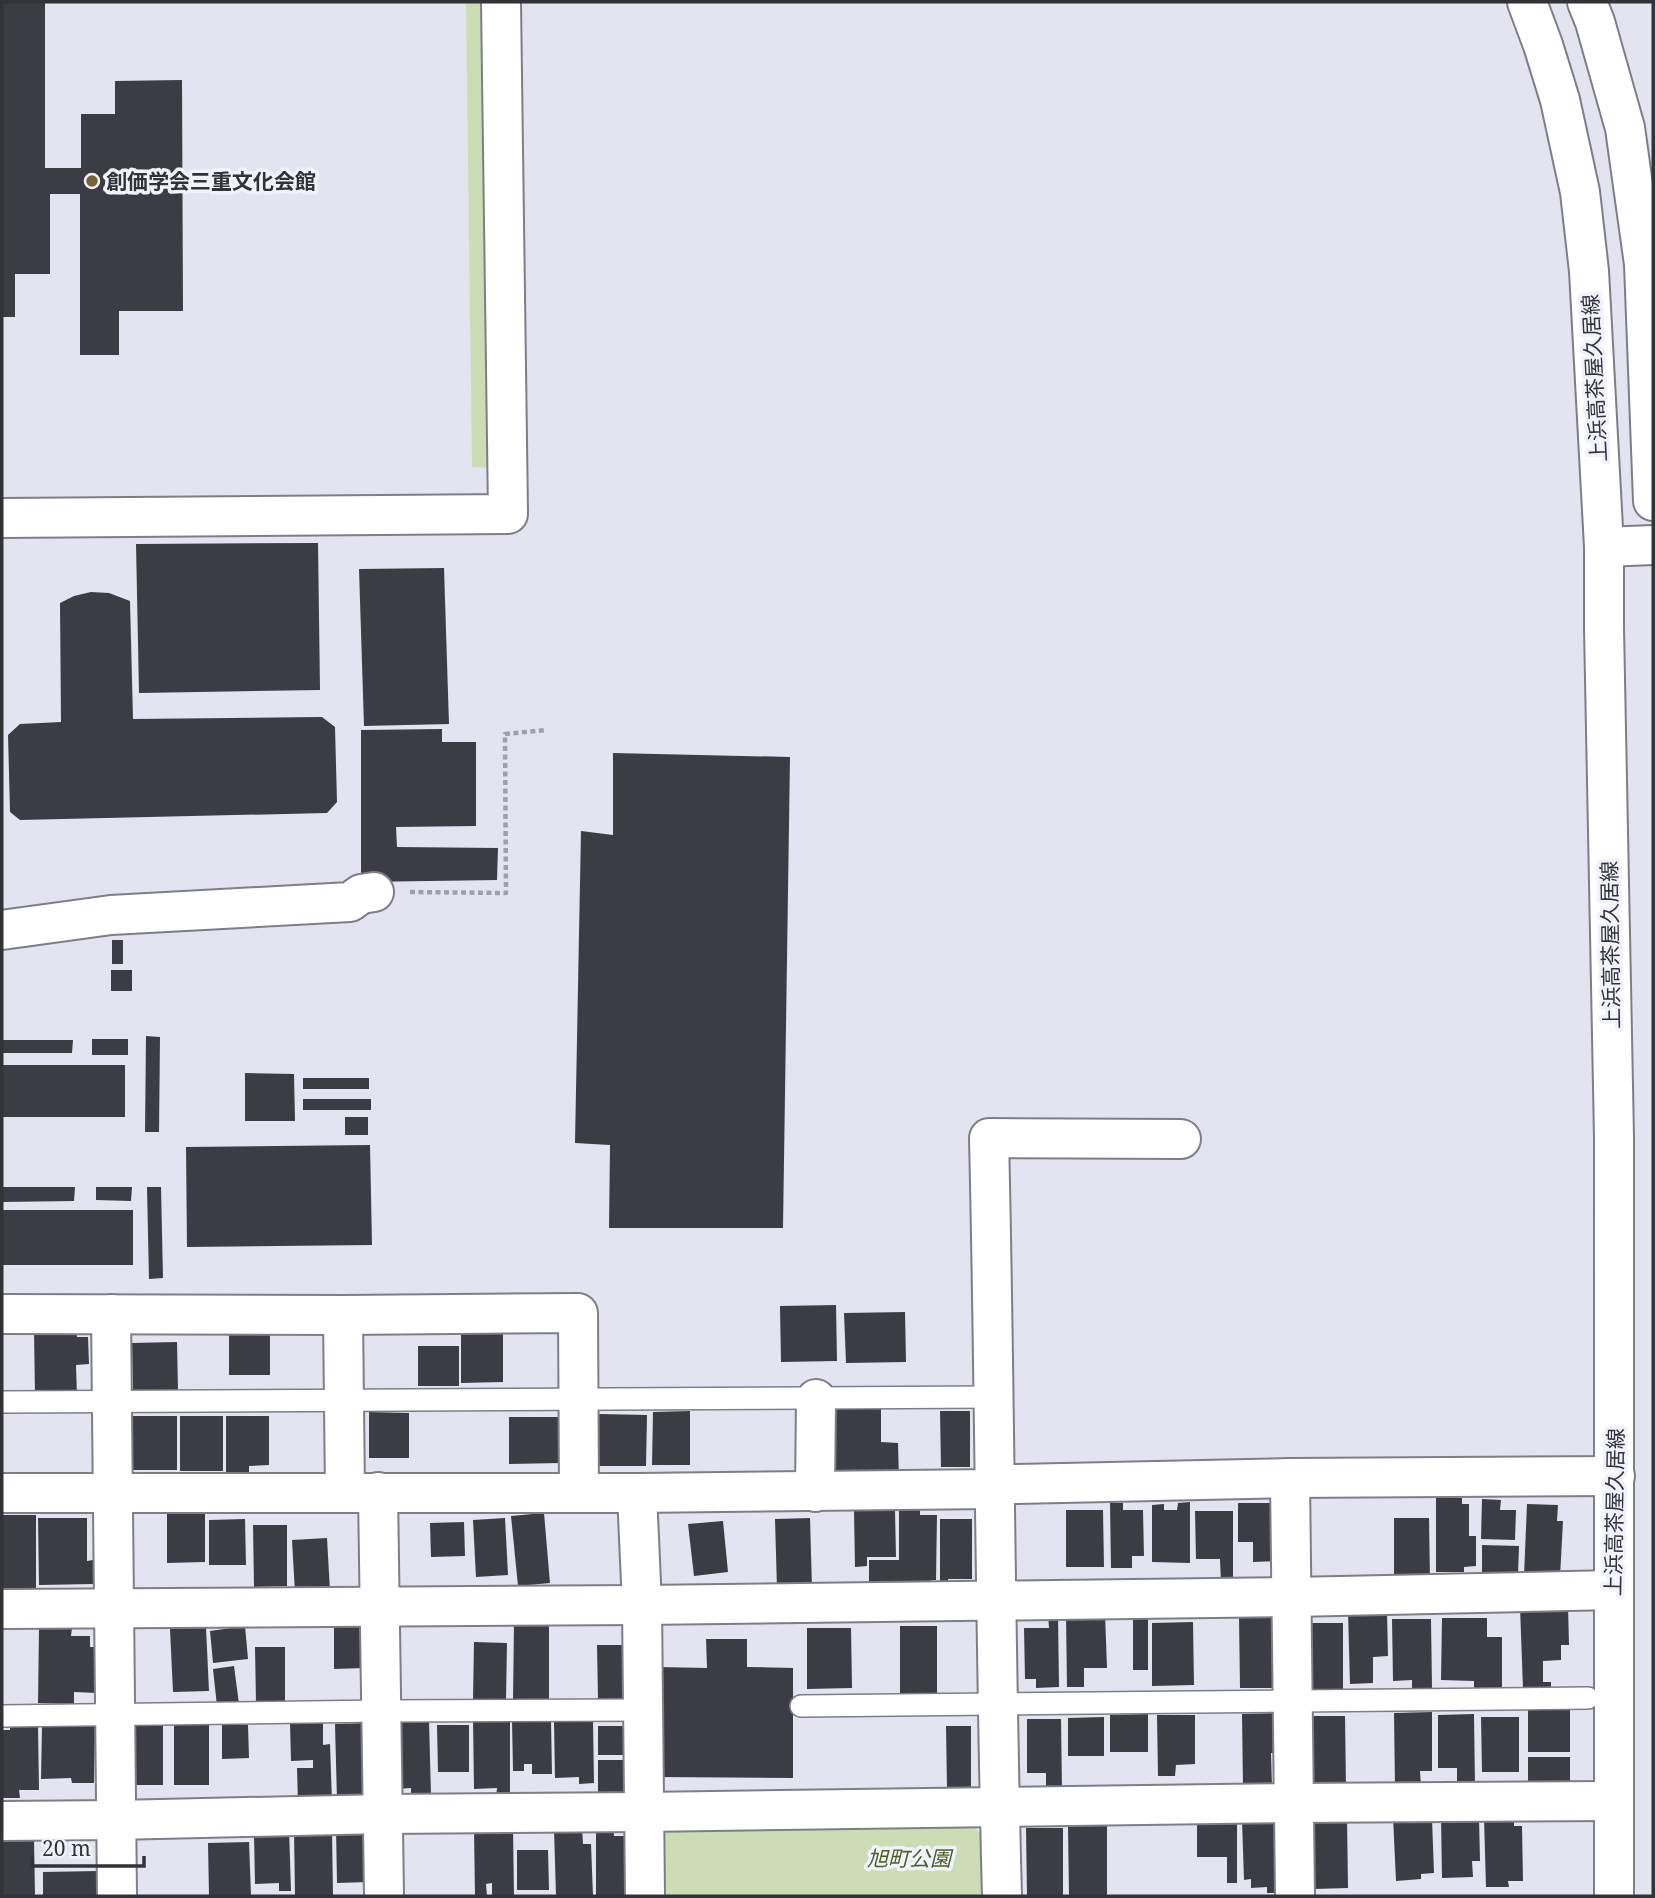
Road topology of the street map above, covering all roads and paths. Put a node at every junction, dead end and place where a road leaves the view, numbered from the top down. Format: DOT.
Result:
graph roads {
  1 [pos="501,2"];
  2 [pos="1527,2"];
  3 [pos="1587,2"];
  4 [pos="1653,501"];
  5 [pos="2,518"];
  6 [pos="1653,545"];
  7 [pos="1604,547"];
  8 [pos="547,730"];
  9 [pos="374,892"];
  10 [pos="2,930"];
  11 [pos="1181,1139"];
  12 [pos="2,1314"];
  13 [pos="111,1314"];
  14 [pos="344,1315"];
  15 [pos="995,1397"];
  16 [pos="816,1399"];
  17 [pos="579,1400"];
  18 [pos="345,1401"];
  19 [pos="2,1402"];
  20 [pos="112,1402"];
  21 [pos="1615,1476"];
  22 [pos="1290,1478"];
  23 [pos="994,1489"];
  24 [pos="361,1492"];
  25 [pos="579,1492"];
  26 [pos="815,1492"];
  27 [pos="2,1493"];
  28 [pos="113,1493"];
  29 [pos="637,1493"];
  30 [pos="1614,1590"];
  31 [pos="1292,1597"];
  32 [pos="997,1600"];
  33 [pos="642,1605"];
  34 [pos="379,1606"];
  35 [pos="114,1608"];
  36 [pos="2,1609"];
  37 [pos="1588,1698"];
  38 [pos="1293,1701"];
  39 [pos="998,1703"];
  40 [pos="802,1706"];
  41 [pos="643,1710"];
  42 [pos="381,1711"];
  43 [pos="115,1715"];
  44 [pos="2,1716"];
  45 [pos="1614,1801"];
  46 [pos="1294,1803"];
  47 [pos="1000,1807"];
  48 [pos="644,1812"];
  49 [pos="383,1814"];
  50 [pos="116,1820"];
  51 [pos="2,1821"];
  52 [pos="117,1896"];
  53 [pos="384,1896"];
  54 [pos="645,1896"];
  55 [pos="1002,1896"];
  56 [pos="1295,1896"];
  57 [pos="1615,1896"];
  1 -- 5 [label="street"];
  2 -- 7 [label="street, 上浜高茶屋久居線"];
  3 -- 4 [label="street"];
  6 -- 7 [label="street"];
  7 -- 21 [label="street, 上浜高茶屋久居線"];
  8 -- 9 [label="path"];
  9 -- 10 [label="street"];
  11 -- 15 [label="street"];
  12 -- 13 [label="street"];
  13 -- 14 [label="street"];
  13 -- 20 [label="street"];
  14 -- 17 [label="street"];
  14 -- 18 [label="street"];
  15 -- 16 [label="lane"];
  15 -- 23 [label="street"];
  16 -- 17 [label="lane"];
  16 -- 26 [label="street"];
  17 -- 18 [label="lane"];
  17 -- 25 [label="street"];
  18 -- 20 [label="lane"];
  18 -- 24 [label="street"];
  19 -- 20 [label="lane"];
  20 -- 28 [label="street"];
  21 -- 22 [label="street"];
  21 -- 30 [label="street, 上浜高茶屋久居線"];
  22 -- 23 [label="street"];
  22 -- 31 [label="street"];
  23 -- 26 [label="street"];
  23 -- 32 [label="street"];
  24 -- 25 [label="street"];
  24 -- 28 [label="street"];
  24 -- 34 [label="street"];
  25 -- 29 [label="street"];
  26 -- 29 [label="street"];
  27 -- 28 [label="street"];
  28 -- 35 [label="street"];
  29 -- 33 [label="street"];
  30 -- 31 [label="street"];
  30 -- 45 [label="street, 上浜高茶屋久居線"];
  31 -- 32 [label="street"];
  31 -- 38 [label="street"];
  32 -- 33 [label="street"];
  32 -- 39 [label="street"];
  33 -- 34 [label="street"];
  33 -- 41 [label="street"];
  34 -- 35 [label="street"];
  34 -- 42 [label="street"];
  35 -- 36 [label="street"];
  35 -- 43 [label="street"];
  37 -- 38 [label="lane"];
  38 -- 39 [label="lane"];
  38 -- 46 [label="street"];
  39 -- 40 [label="lane"];
  39 -- 47 [label="street"];
  41 -- 42 [label="lane"];
  41 -- 48 [label="street"];
  42 -- 43 [label="lane"];
  42 -- 49 [label="street"];
  43 -- 44 [label="lane"];
  43 -- 50 [label="street"];
  45 -- 46 [label="street"];
  45 -- 57 [label="street, 上浜高茶屋久居線"];
  46 -- 47 [label="street"];
  46 -- 56 [label="street"];
  47 -- 48 [label="street"];
  47 -- 55 [label="street"];
  48 -- 49 [label="street"];
  48 -- 54 [label="street"];
  49 -- 50 [label="street"];
  49 -- 53 [label="street"];
  50 -- 51 [label="street"];
  50 -- 52 [label="street"];
}
